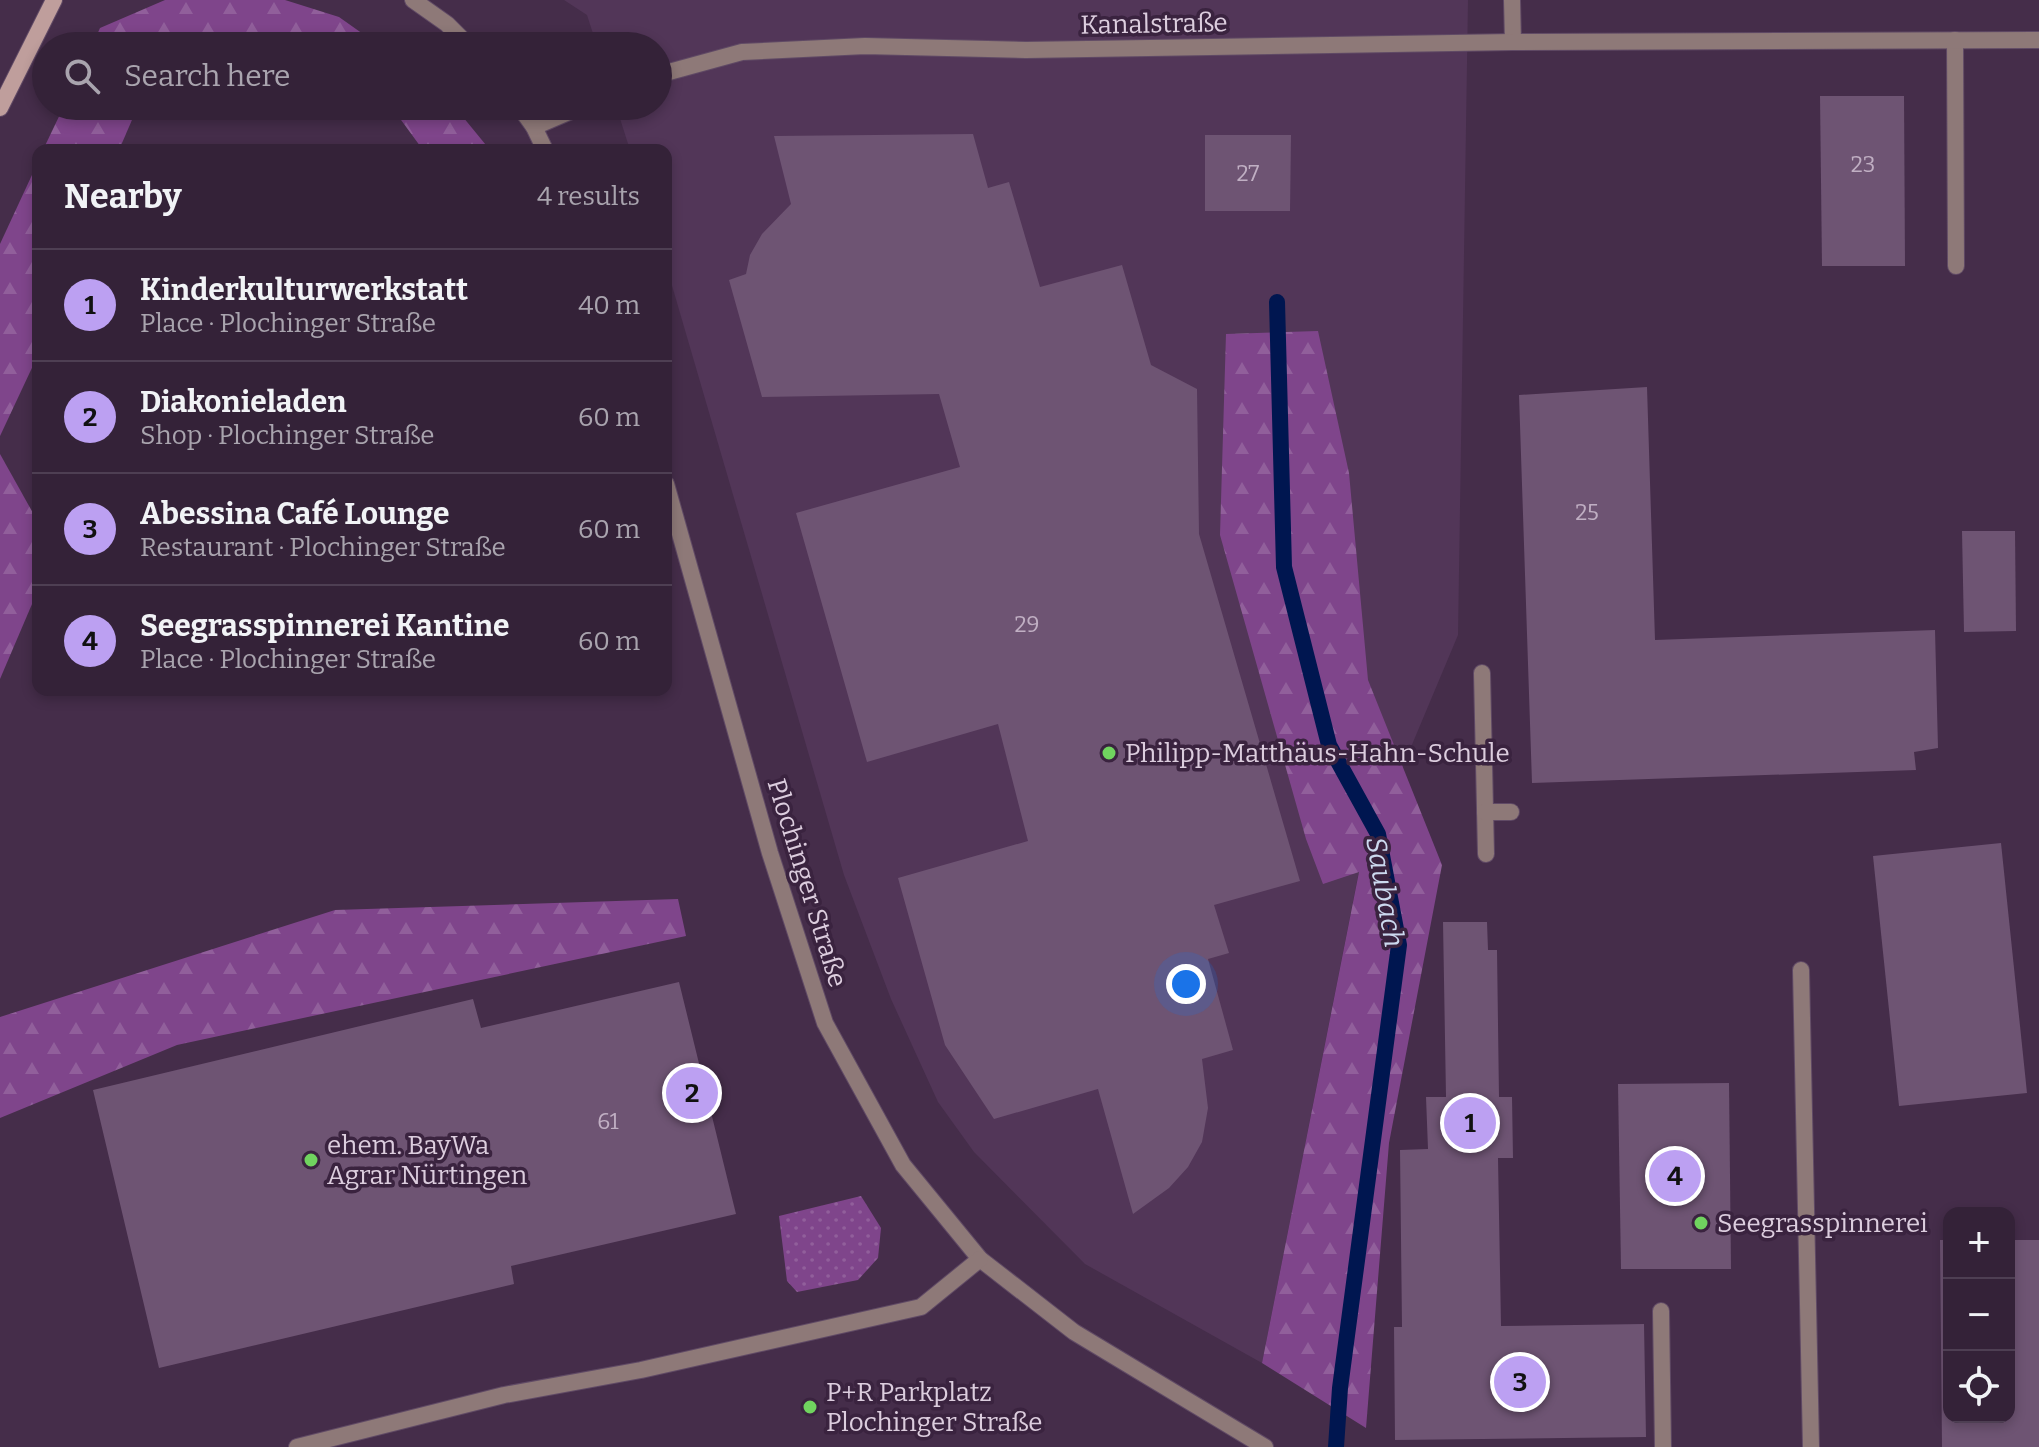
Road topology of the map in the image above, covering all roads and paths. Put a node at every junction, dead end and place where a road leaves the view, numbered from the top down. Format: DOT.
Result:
graph roads {
  1 [pos="54,0"];
  2 [pos="413,0"];
  3 [pos="1512,0"];
  4 [pos="38,32"];
  5 [pos="455,32"];
  6 [pos="1955,40"];
  7 [pos="2039,40"];
  8 [pos="1513,42"];
  9 [pos="32,44"];
  10 [pos="672,71"];
  11 [pos="0,108"];
  12 [pos="529,120"];
  13 [pos="550,120"];
  14 [pos="534,127"];
  15 [pos="542,144"];
  16 [pos="1956,266"];
  17 [pos="672,505"];
  18 [pos="1482,673"];
  19 [pos="1485,812"];
  20 [pos="1511,812"];
  21 [pos="1486,854"];
  22 [pos="1801,970"];
  23 [pos="980,1259"];
  24 [pos="1661,1311"];
  25 [pos="297,1447"];
  26 [pos="1265,1447"];
  27 [pos="1663,1447"];
  28 [pos="1811,1447"];
  1 -- 4 [label="street"];
  2 -- 5 [label="street"];
  3 -- 8 [label="street"];
  6 -- 7 [label="street, Kanalstraße"];
  6 -- 8 [label="street, Kanalstraße"];
  6 -- 16 [label="street"];
  8 -- 10 [label="street, Kanalstraße"];
  9 -- 11 [label="street"];
  12 -- 14 [label="street"];
  13 -- 14 [label="street"];
  14 -- 15 [label="street"];
  17 -- 23 [label="street, Plochinger Straße"];
  18 -- 19 [label="street"];
  19 -- 20 [label="street"];
  19 -- 21 [label="street"];
  22 -- 28 [label="street"];
  23 -- 25 [label="street"];
  23 -- 26 [label="street, Plochinger Straße"];
  24 -- 27 [label="street"];
}
